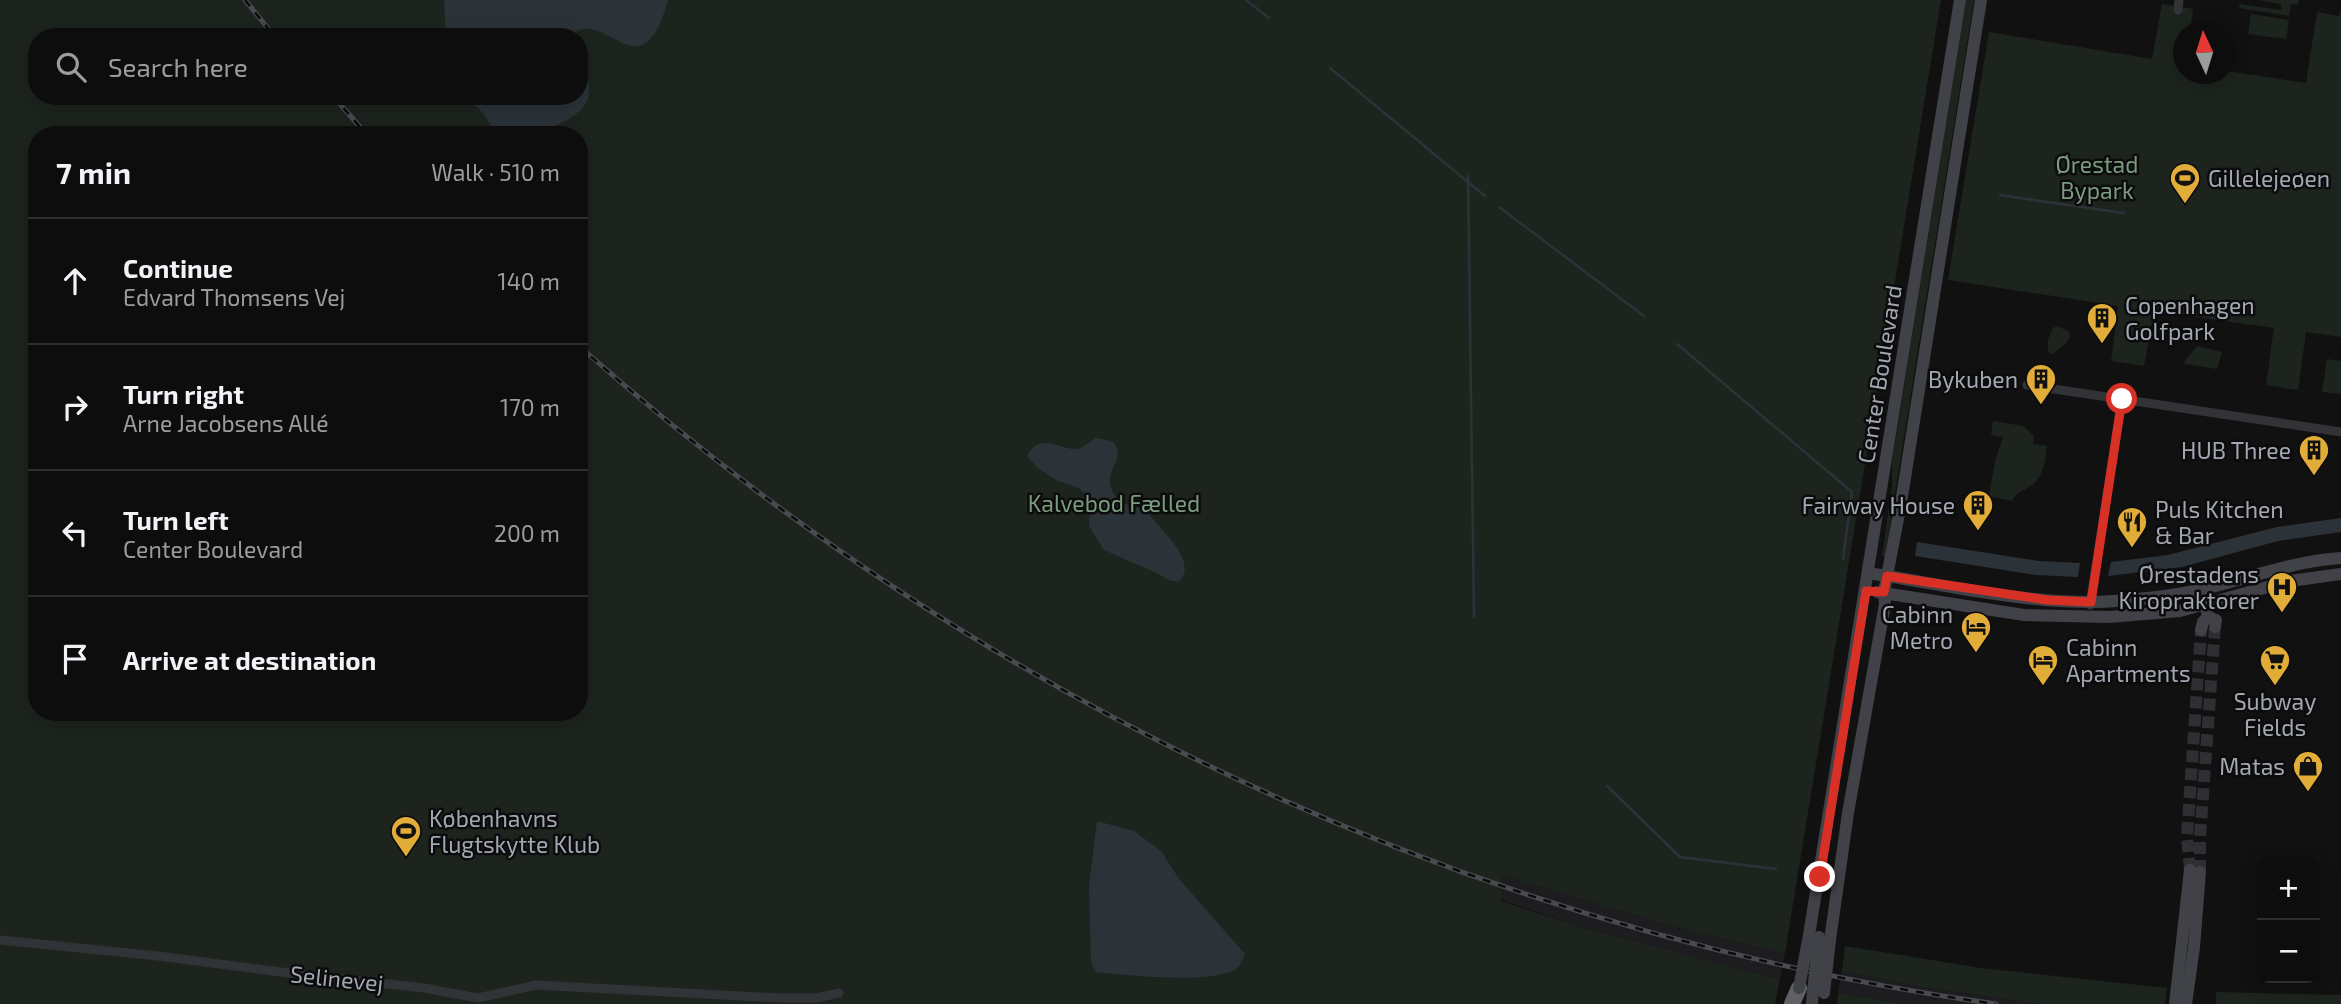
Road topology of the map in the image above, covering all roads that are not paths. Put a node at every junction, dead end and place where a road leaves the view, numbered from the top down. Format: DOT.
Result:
graph roads {
  1 [pos="1960,0"];
  2 [pos="1981,0"];
  3 [pos="2027,385"];
  4 [pos="2122,399"];
  5 [pos="2341,432"];
  6 [pos="2341,558"];
  7 [pos="1868,573"];
  8 [pos="2341,573"];
  9 [pos="1887,576"];
  10 [pos="2211,586"];
  11 [pos="1866,591"];
  12 [pos="1884,592"];
  13 [pos="2091,602"];
  14 [pos="2210,616"];
  15 [pos="2089,618"];
  16 [pos="2202,630"];
  17 [pos="2195,871"];
  18 [pos="1819,937"];
  19 [pos="0,940"];
  20 [pos="2186,961"];
  21 [pos="839,993"];
  22 [pos="1808,998"];
  23 [pos="2175,1004"];
  24 [pos="2186,1004"];
  1 -- 7 [label="street, Center Boulevard"];
  2 -- 9 [label="street, Center Boulevard"];
  3 -- 4 [label="street"];
  4 -- 5 [label="street"];
  4 -- 13 [label="street"];
  6 -- 10 [label="street"];
  7 -- 9 [label="street"];
  7 -- 11 [label="street, Center Boulevard"];
  8 -- 14 [label="street"];
  9 -- 12 [label="street, Center Boulevard"];
  9 -- 13 [label="street"];
  10 -- 13 [label="street"];
  10 -- 14 [label="street"];
  11 -- 12 [label="street"];
  11 -- 18 [label="street, Center Boulevard"];
  12 -- 15 [label="street"];
  12 -- 18 [label="street, Center Boulevard"];
  13 -- 15 [label="street"];
  14 -- 15 [label="street"];
  14 -- 16 [label="street"];
  17 -- 20 [label="street"];
  18 -- 22 [label="street, Center Boulevard, bridge"];
  18 -- 22 [label="street, Center Boulevard, bridge"];
  19 -- 21 [label="street, Selinevej"];
  20 -- 23 [label="street"];
  20 -- 24 [label="street"];
}
